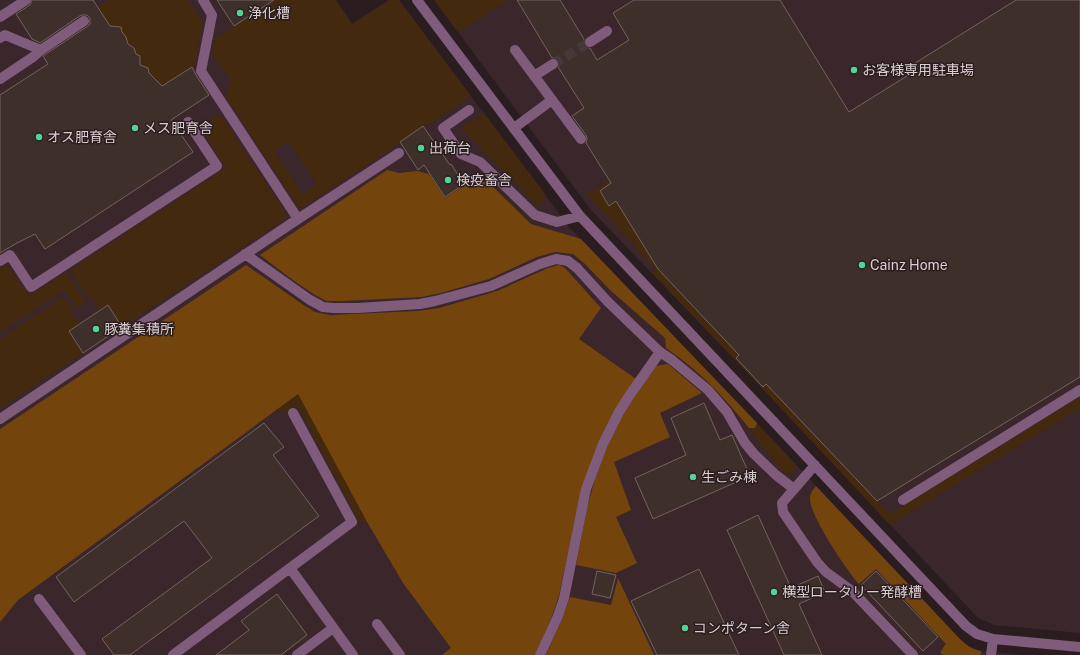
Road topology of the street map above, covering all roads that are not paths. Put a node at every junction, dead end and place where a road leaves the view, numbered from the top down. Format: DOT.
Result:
graph roads {
  1 [pos="26,0"];
  2 [pos="203,0"];
  3 [pos="417,0"];
  4 [pos="0,17"];
  5 [pos="84,21"];
  6 [pos="607,31"];
  7 [pos="0,38"];
  8 [pos="590,42"];
  9 [pos="41,50"];
  10 [pos="515,50"];
  11 [pos="554,64"];
  12 [pos="534,76"];
  13 [pos="0,79"];
  14 [pos="552,100"];
  15 [pos="469,110"];
  16 [pos="188,122"];
  17 [pos="514,128"];
  18 [pos="581,139"];
  19 [pos="399,153"];
  20 [pos="580,216"];
  21 [pos="298,219"];
  22 [pos="245,254"];
  23 [pos="0,261"];
  24 [pos="660,352"];
  25 [pos="1080,390"];
  26 [pos="293,413"];
  27 [pos="0,419"];
  28 [pos="815,465"];
  29 [pos="794,488"];
  30 [pos="903,500"];
  31 [pos="290,568"];
  32 [pos="39,598"];
  33 [pos="377,624"];
  34 [pos="333,628"];
  35 [pos="993,639"];
  36 [pos="1080,647"];
  37 [pos="81,655"];
  38 [pos="173,655"];
  39 [pos="297,655"];
  40 [pos="353,655"];
  41 [pos="400,655"];
  42 [pos="540,655"];
  43 [pos="913,655"];
  44 [pos="991,655"];
  1 -- 4 [label="street"];
  2 -- 21 [label="street"];
  3 -- 17 [label="street"];
  5 -- 9 [label="street"];
  6 -- 8 [label="street"];
  7 -- 9 [label="street"];
  9 -- 13 [label="street"];
  10 -- 12 [label="street"];
  11 -- 12 [label="street"];
  12 -- 14 [label="street"];
  14 -- 17 [label="street"];
  14 -- 18 [label="street"];
  15 -- 20 [label="street"];
  16 -- 23 [label="street"];
  17 -- 20 [label="street"];
  19 -- 21 [label="street"];
  20 -- 28 [label="street"];
  21 -- 22 [label="street"];
  22 -- 24 [label="street"];
  22 -- 27 [label="street"];
  24 -- 29 [label="street"];
  24 -- 42 [label="street"];
  25 -- 30 [label="street"];
  26 -- 31 [label="street"];
  28 -- 29 [label="street"];
  28 -- 35 [label="street"];
  29 -- 43 [label="street"];
  31 -- 34 [label="street"];
  31 -- 38 [label="street"];
  32 -- 37 [label="street"];
  33 -- 41 [label="street"];
  34 -- 39 [label="street"];
  34 -- 40 [label="street"];
  35 -- 36 [label="street"];
  35 -- 44 [label="street"];
}
